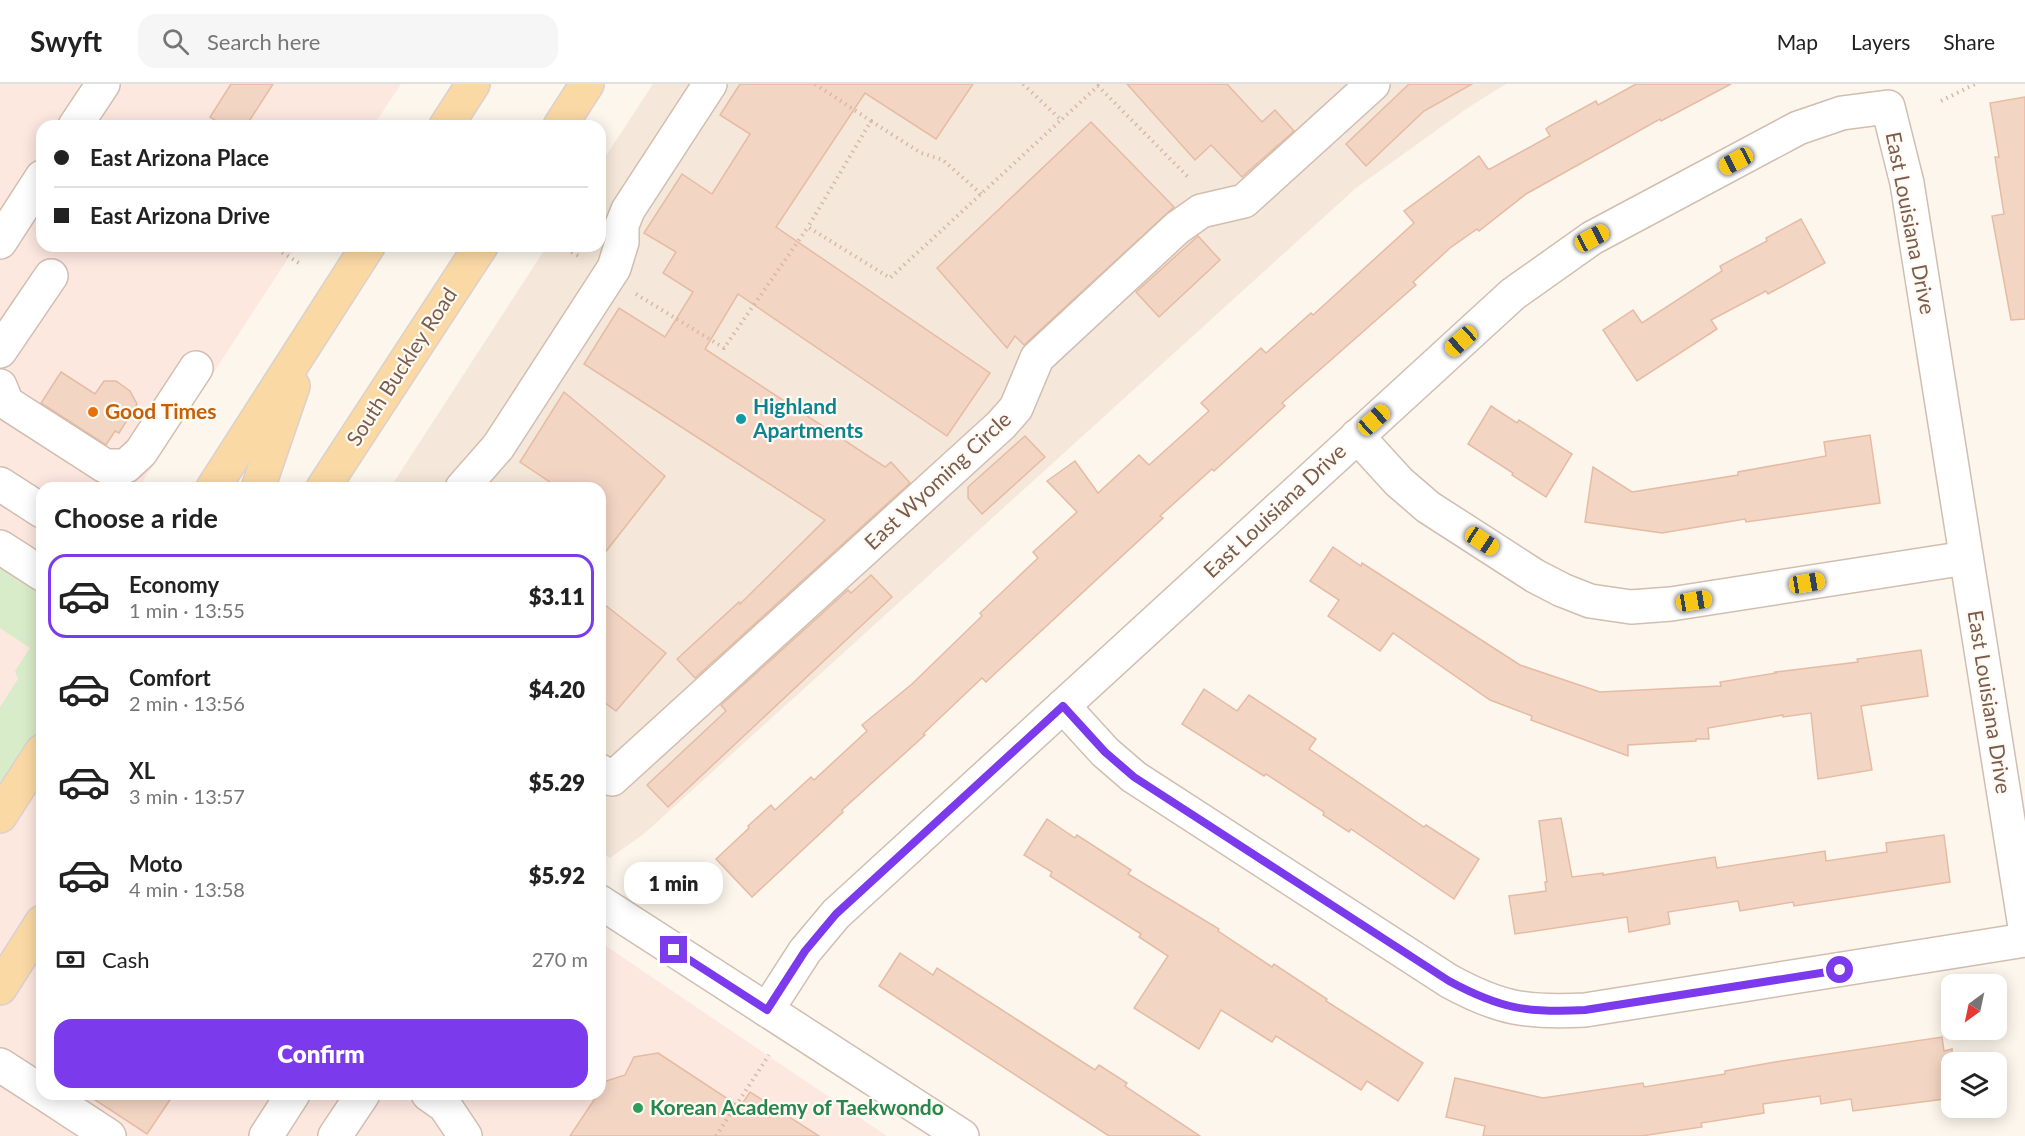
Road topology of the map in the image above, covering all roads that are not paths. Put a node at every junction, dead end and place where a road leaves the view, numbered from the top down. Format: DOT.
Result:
graph roads {
  1 [pos="102,84"];
  2 [pos="473,84"];
  3 [pos="587,84"];
  4 [pos="710,84"];
  5 [pos="1373,84"];
  6 [pos="79,120"];
  7 [pos="450,120"];
  8 [pos="564,120"];
  9 [pos="36,186"];
  10 [pos="0,242"];
  11 [pos="364,252"];
  12 [pos="477,252"];
  13 [pos="51,276"];
  14 [pos="309,338"];
  15 [pos="0,351"];
  16 [pos="196,368"];
  17 [pos="0,386"];
  18 [pos="1357,436"];
  19 [pos="217,482"];
  20 [pos="260,482"];
  21 [pos="327,482"];
  22 [pos="467,482"];
  23 [pos="0,484"];
  24 [pos="36,508"];
  25 [pos="0,547"];
  26 [pos="1966,558"];
  27 [pos="36,570"];
  28 [pos="1063,706"];
  29 [pos="36,761"];
  30 [pos="606,775"];
  31 [pos="0,816"];
  32 [pos="606,906"];
  33 [pos="2025,927"];
  34 [pos="36,931"];
  35 [pos="2025,940"];
  36 [pos="0,988"];
  37 [pos="767,1010"];
  38 [pos="0,1065"];
  39 [pos="36,1088"];
  40 [pos="69,1100"];
  41 [pos="289,1100"];
  42 [pos="359,1100"];
  43 [pos="436,1100"];
  44 [pos="84,1104"];
  45 [pos="109,1136"];
  46 [pos="266,1136"];
  47 [pos="335,1136"];
  48 [pos="465,1136"];
  49 [pos="962,1136"];
  1 -- 6 [label="street"];
  2 -- 7 [label="main road"];
  3 -- 8 [label="main road"];
  4 -- 22 [label="street"];
  5 -- 30 [label="street, East Wyoming Circle"];
  9 -- 10 [label="street"];
  11 -- 14 [label="main road"];
  12 -- 21 [label="main road, South Buckley Road"];
  13 -- 15 [label="street"];
  14 -- 19 [label="main road"];
  14 -- 20 [label="main road"];
  16 -- 17 [label="street"];
  18 -- 26 [label="street"];
  18 -- 26 [label="street, East Louisiana Drive"];
  18 -- 28 [label="street, East Louisiana Drive"];
  23 -- 24 [label="street"];
  25 -- 27 [label="street"];
  26 -- 33 [label="street, East Louisiana Drive"];
  28 -- 35 [label="street"];
  28 -- 37 [label="street, East Louisiana Drive"];
  29 -- 31 [label="main road"];
  32 -- 37 [label="street"];
  34 -- 36 [label="main road"];
  37 -- 49 [label="street"];
  38 -- 39 [label="street"];
  40 -- 44 [label="street"];
  41 -- 46 [label="street"];
  42 -- 47 [label="street"];
  43 -- 48 [label="street"];
  44 -- 45 [label="street"];
}
